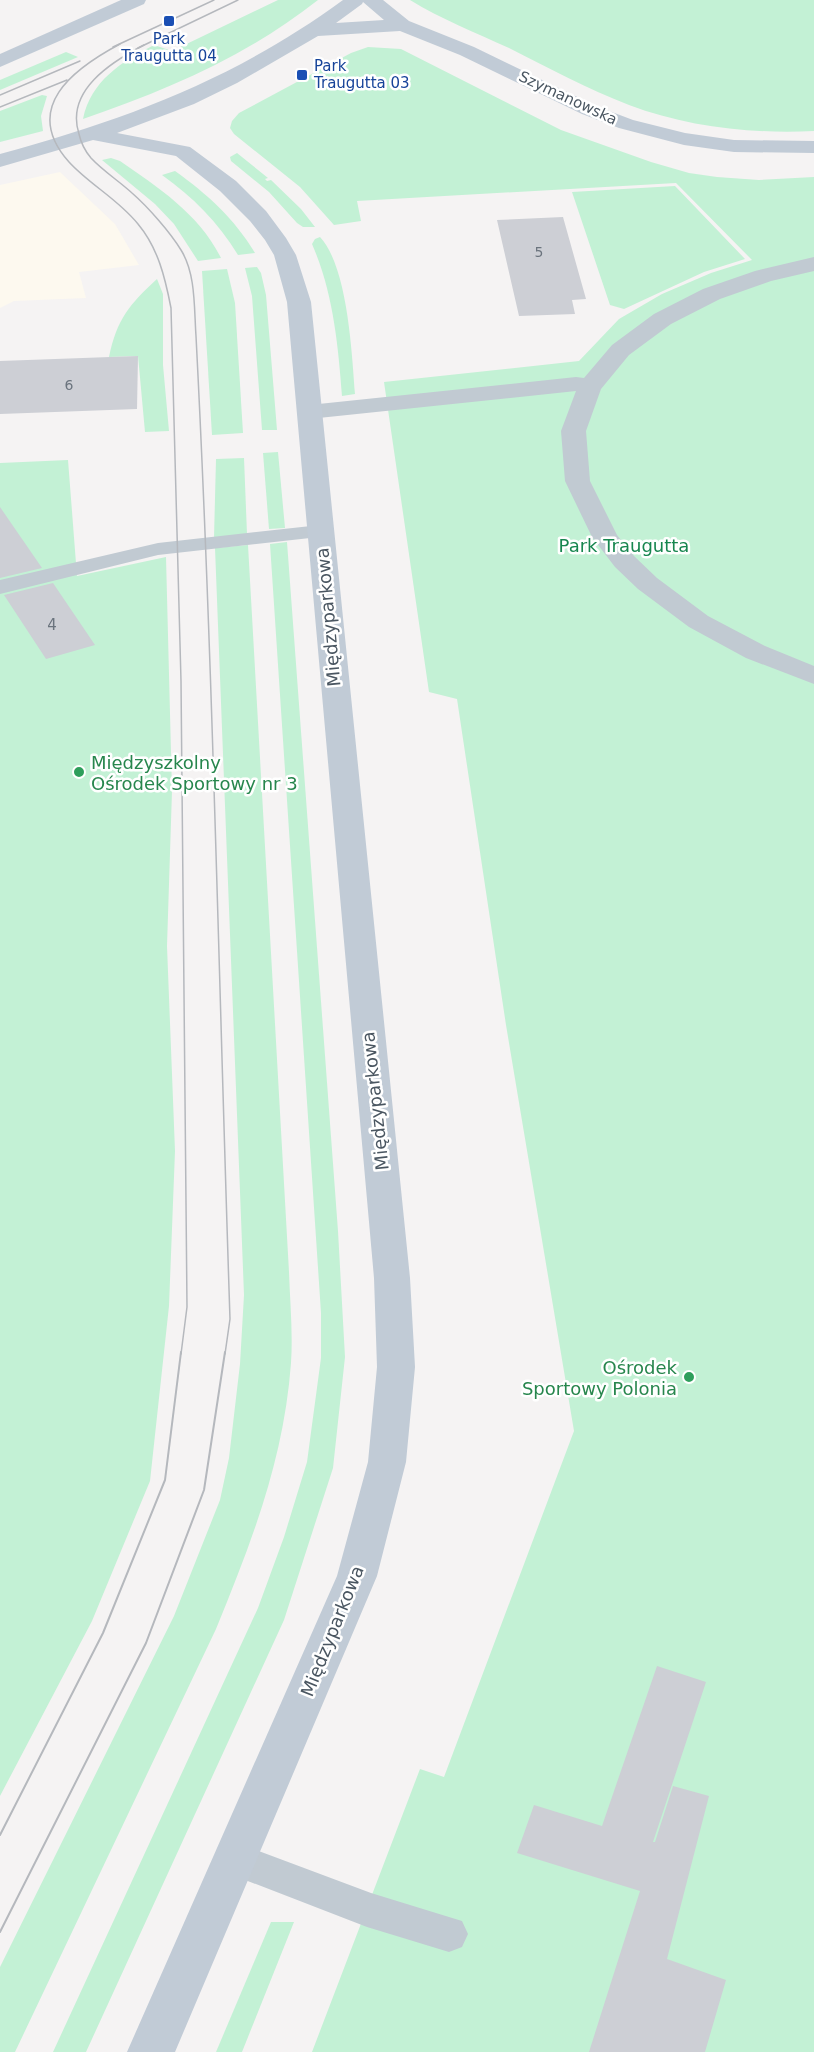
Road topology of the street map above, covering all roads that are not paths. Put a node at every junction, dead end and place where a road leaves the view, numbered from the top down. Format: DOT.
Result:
graph roads {
  1 [pos="137,0"];
  2 [pos="355,0"];
  3 [pos="371,0"];
  4 [pos="402,25"];
  5 [pos="317,30"];
  6 [pos="0,62"];
  7 [pos="177,127"];
  8 [pos="92,135"];
  9 [pos="814,147"];
  10 [pos="0,161"];
  11 [pos="814,264"];
  12 [pos="589,386"];
  13 [pos="309,412"];
  14 [pos="320,531"];
  15 [pos="0,587"];
  16 [pos="814,676"];
  17 [pos="235,1859"];
  18 [pos="449,1934"];
  19 [pos="151,2052"];
  1 -- 6 [label="street"];
  2 -- 5 [label="street"];
  3 -- 4 [label="street, Szymanowska"];
  4 -- 5 [label="street, Szymanowska"];
  4 -- 9 [label="street, Szymanowska"];
  5 -- 7 [label="street"];
  7 -- 8 [label="street, Międzyparkowa"];
  7 -- 8 [label="street"];
  7 -- 13 [label="street, Międzyparkowa"];
  8 -- 10 [label="street"];
  11 -- 12 [label="street"];
  12 -- 13 [label="street"];
  12 -- 16 [label="street"];
  13 -- 14 [label="street, Międzyparkowa"];
  14 -- 15 [label="lane"];
  14 -- 17 [label="street, Międzyparkowa"];
  17 -- 18 [label="lane"];
  17 -- 19 [label="street, Międzyparkowa"];
}
